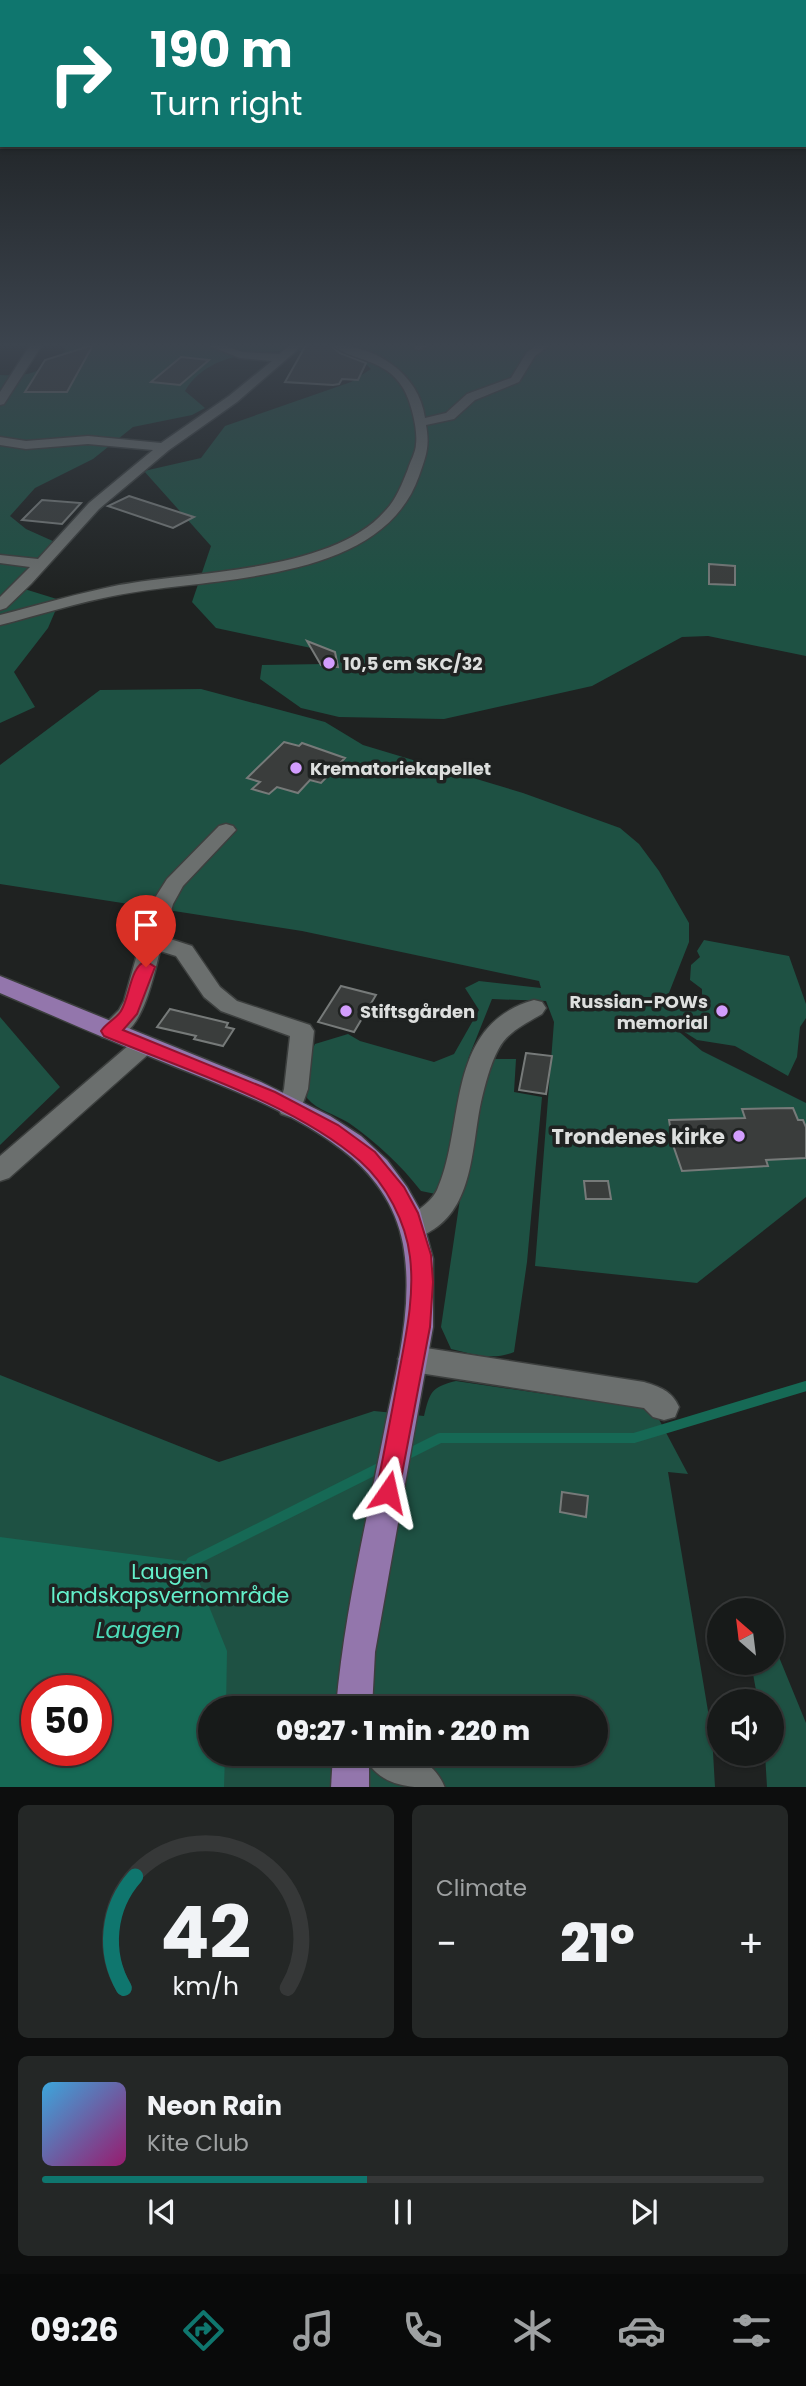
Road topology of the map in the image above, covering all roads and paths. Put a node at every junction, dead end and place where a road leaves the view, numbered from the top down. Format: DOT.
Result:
graph roads {
  1 [pos="191,428"];
  2 [pos="420,428"];
  3 [pos="0,441"];
  4 [pos="164,447"];
  5 [pos="0,559"];
  6 [pos="42,564"];
  7 [pos="0,605"];
  8 [pos="0,620"];
  9 [pos="226,830"];
  10 [pos="152,941"];
  11 [pos="0,984"];
  12 [pos="534,1008"];
  13 [pos="110,1031"];
  14 [pos="144,1045"];
  15 [pos="290,1108"];
  16 [pos="0,1171"];
  17 [pos="414,1228"];
  18 [pos="413,1359"];
  19 [pos="664,1407"];
  20 [pos="355,1696"];
  21 [pos="351,1766"];
  22 [pos="398,1766"];
  23 [pos="350,1787"];
  24 [pos="427,1787"];
  1 -- 4 [label="street"];
  2 -- 8 [label="street"];
  3 -- 4 [label="street"];
  4 -- 6 [label="street"];
  5 -- 6 [label="street"];
  6 -- 7 [label="street"];
  9 -- 10 [label="street"];
  10 -- 13 [label="street"];
  10 -- 15 [label="street"];
  11 -- 13 [label="main road"];
  12 -- 17 [label="street"];
  13 -- 14 [label="main road"];
  14 -- 15 [label="main road"];
  14 -- 16 [label="street"];
  15 -- 17 [label="main road"];
  17 -- 18 [label="main road"];
  18 -- 19 [label="street"];
  18 -- 20 [label="main road"];
  21 -- 23 [label="main road"];
  22 -- 24 [label="street"];
}
